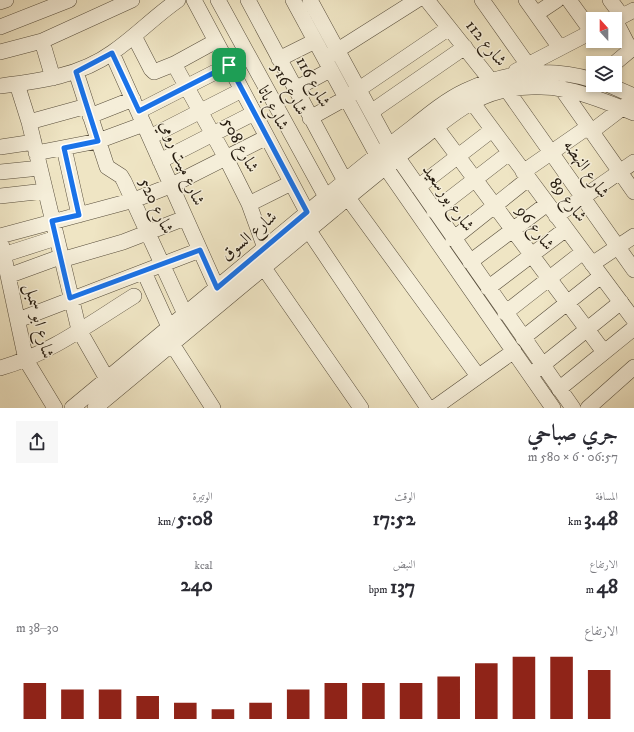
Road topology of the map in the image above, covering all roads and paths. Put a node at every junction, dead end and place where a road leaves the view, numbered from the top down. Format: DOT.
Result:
graph roads {
  1 [pos="6,0"];
  2 [pos="68,0"];
  3 [pos="132,0"];
  4 [pos="178,0"];
  5 [pos="194,0"];
  6 [pos="218,0"];
  7 [pos="248,0"];
  8 [pos="417,0"];
  9 [pos="427,0"];
  10 [pos="482,0"];
  11 [pos="526,0"];
  12 [pos="557,0"];
  13 [pos="569,0"];
  14 [pos="610,0"];
  15 [pos="0,2"];
  16 [pos="302,2"];
  17 [pos="618,12"];
  18 [pos="536,14"];
  19 [pos="622,19"];
  20 [pos="586,24"];
  21 [pos="0,27"];
  22 [pos="449,28"];
  23 [pos="586,35"];
  24 [pos="134,36"];
  25 [pos="42,41"];
  26 [pos="216,41"];
  27 [pos="315,41"];
  28 [pos="465,48"];
  29 [pos="560,48"];
  30 [pos="632,48"];
  31 [pos="337,50"];
  32 [pos="0,52"];
  33 [pos="112,53"];
  34 [pos="622,57"];
  35 [pos="281,62"];
  36 [pos="174,64"];
  37 [pos="327,64"];
  38 [pos="229,65"];
  39 [pos="528,65"];
  40 [pos="76,72"];
  41 [pos="260,76"];
  42 [pos="53,78"];
  43 [pos="586,78"];
  44 [pos="17,84"];
  45 [pos="501,85"];
  46 [pos="0,86"];
  47 [pos="187,87"];
  48 [pos="561,88"];
  49 [pos="295,89"];
  50 [pos="242,90"];
  51 [pos="358,90"];
  52 [pos="620,92"];
  53 [pos="346,98"];
  54 [pos="631,99"];
  55 [pos="472,102"];
  56 [pos="88,111"];
  57 [pos="200,111"];
  58 [pos="371,112"];
  59 [pos="254,113"];
  60 [pos="142,118"];
  61 [pos="310,118"];
  62 [pos="29,122"];
  63 [pos="436,127"];
  64 [pos="492,130"];
  65 [pos="590,130"];
  66 [pos="213,134"];
  67 [pos="267,137"];
  68 [pos="98,141"];
  69 [pos="0,146"];
  70 [pos="64,148"];
  71 [pos="509,153"];
  72 [pos="552,153"];
  73 [pos="37,154"];
  74 [pos="387,156"];
  75 [pos="458,156"];
  76 [pos="226,158"];
  77 [pos="160,161"];
  78 [pos="634,162"];
  79 [pos="0,172"];
  80 [pos="620,172"];
  81 [pos="526,175"];
  82 [pos="475,179"];
  83 [pos="345,182"];
  84 [pos="291,183"];
  85 [pos="170,186"];
  86 [pos="418,187"];
  87 [pos="45,191"];
  88 [pos="634,192"];
  89 [pos="0,196"];
  90 [pos="326,197"];
  91 [pos="583,197"];
  92 [pos="348,198"];
  93 [pos="134,200"];
  94 [pos="249,204"];
  95 [pos="547,204"];
  96 [pos="495,206"];
  97 [pos="434,212"];
  98 [pos="79,215"];
  99 [pos="556,216"];
  100 [pos="185,218"];
  101 [pos="306,220"];
  102 [pos="52,221"];
  103 [pos="513,229"];
  104 [pos="566,229"];
  105 [pos="148,233"];
  106 [pos="634,236"];
  107 [pos="56,238"];
  108 [pos="453,238"];
  109 [pos="1,243"];
  110 [pos="618,246"];
  111 [pos="265,248"];
  112 [pos="200,250"];
  113 [pos="532,255"];
  114 [pos="60,258"];
  115 [pos="587,258"];
  116 [pos="470,262"];
  117 [pos="162,265"];
  118 [pos="264,268"];
  119 [pos="634,270"];
  120 [pos="144,272"];
  121 [pos="8,276"];
  122 [pos="601,276"];
  123 [pos="549,278"];
  124 [pos="217,288"];
  125 [pos="488,288"];
  126 [pos="134,296"];
  127 [pos="70,298"];
  128 [pos="568,303"];
  129 [pos="629,310"];
  130 [pos="506,313"];
  131 [pos="185,314"];
  132 [pos="18,320"];
  133 [pos="169,328"];
  134 [pos="634,328"];
  135 [pos="587,329"];
  136 [pos="79,330"];
  137 [pos="523,338"];
  138 [pos="163,345"];
  139 [pos="514,351"];
  140 [pos="604,352"];
  141 [pos="26,360"];
  142 [pos="542,366"];
  143 [pos="634,367"];
  144 [pos="0,368"];
  145 [pos="531,375"];
  146 [pos="478,376"];
  147 [pos="107,379"];
  148 [pos="559,389"];
  149 [pos="55,408"];
  150 [pos="72,408"];
  151 [pos="95,408"];
  152 [pos="213,408"];
  153 [pos="361,408"];
  154 [pos="428,408"];
  155 [pos="434,408"];
  156 [pos="553,408"];
  157 [pos="573,408"];
  158 [pos="588,408"];
  1 -- 15 [label="street"];
  2 -- 21 [label="street"];
  3 -- 25 [label="street"];
  4 -- 24 [label="street"];
  5 -- 26 [label="street, شارع باتا"];
  6 -- 41 [label="street, شارع 516"];
  7 -- 35 [label="street, شارع 116"];
  8 -- 31 [label="street"];
  9 -- 22 [label="street, شارع 112"];
  10 -- 39 [label="street"];
  11 -- 18 [label="street"];
  12 -- 18 [label="street"];
  13 -- 20 [label="street"];
  14 -- 17 [label="street"];
  16 -- 27 [label="street, شارع بورسعيد"];
  16 -- 31 [label="street, شارع بورسعيد"];
  18 -- 29 [label="street"];
  19 -- 30 [label="street"];
  22 -- 28 [label="street, شارع 112"];
  22 -- 51 [label="street"];
  23 -- 29 [label="street"];
  24 -- 33 [label="street"];
  24 -- 36 [label="street"];
  25 -- 32 [label="street"];
  25 -- 42 [label="street"];
  26 -- 36 [label="street"];
  26 -- 38 [label="street, شارع باتا"];
  27 -- 35 [label="street"];
  27 -- 37 [label="street, شارع بورسعيد"];
  28 -- 45 [label="street, شارع 112"];
  28 -- 58 [label="street"];
  29 -- 39 [label="street"];
  30 -- 34 [label="street"];
  31 -- 37 [label="street"];
  31 -- 51 [label="street, شارع بورسعيد"];
  33 -- 40 [label="street"];
  33 -- 60 [label="street, شارع ميت رومي"];
  35 -- 41 [label="street"];
  35 -- 49 [label="street, شارع 116"];
  36 -- 47 [label="street, شارع 508"];
  37 -- 49 [label="street"];
  37 -- 53 [label="street, شارع بورسعيد"];
  38 -- 47 [label="street"];
  38 -- 50 [label="street, شارع باتا"];
  39 -- 45 [label="street"];
  40 -- 42 [label="street"];
  40 -- 56 [label="street, شارع 520"];
  41 -- 90 [label="street, شارع 516"];
  42 -- 44 [label="street"];
  43 -- 45 [label="street"];
  44 -- 46 [label="street"];
  44 -- 62 [label="street"];
  45 -- 48 [label="street"];
  45 -- 55 [label="street"];
  45 -- 72 [label="street, شارع النهضه"];
  45 -- 74 [label="street"];
  47 -- 57 [label="street, شارع 508"];
  47 -- 60 [label="street"];
  48 -- 54 [label="street"];
  48 -- 65 [label="street"];
  49 -- 61 [label="street, شارع 116"];
  50 -- 57 [label="street"];
  50 -- 59 [label="street, شارع باتا"];
  51 -- 53 [label="street"];
  51 -- 58 [label="street, شارع بورسعيد"];
  52 -- 54 [label="street"];
  53 -- 61 [label="street"];
  53 -- 74 [label="street, شارع بورسعيد"];
  54 -- 65 [label="street"];
  55 -- 63 [label="street"];
  55 -- 64 [label="street, شارع 89"];
  56 -- 60 [label="street"];
  56 -- 62 [label="street"];
  56 -- 68 [label="street, شارع 520"];
  57 -- 60 [label="street"];
  57 -- 66 [label="street, شارع 508"];
  58 -- 74 [label="street, شارع بورسعيد"];
  59 -- 66 [label="street"];
  59 -- 67 [label="street, شارع باتا"];
  60 -- 68 [label="street"];
  60 -- 77 [label="street, شارع ميت رومي"];
  61 -- 83 [label="street, شارع 116"];
  62 -- 73 [label="street"];
  63 -- 74 [label="street"];
  63 -- 75 [label="street, شارع 96"];
  64 -- 71 [label="street, شارع 89"];
  64 -- 75 [label="street"];
  65 -- 72 [label="street"];
  65 -- 80 [label="street"];
  66 -- 76 [label="street, شارع 508"];
  66 -- 77 [label="street"];
  67 -- 76 [label="street"];
  67 -- 84 [label="street, شارع باتا"];
  68 -- 70 [label="street"];
  68 -- 93 [label="street, شارع 520"];
  69 -- 73 [label="street"];
  70 -- 73 [label="street"];
  70 -- 98 [label="street"];
  71 -- 81 [label="street, شارع 89"];
  71 -- 82 [label="street"];
  72 -- 81 [label="street"];
  72 -- 91 [label="street, شارع النهضه"];
  73 -- 79 [label="street"];
  73 -- 87 [label="street"];
  74 -- 83 [label="street, شارع السوق"];
  74 -- 86 [label="street, شارع بورسعيد"];
  74 -- 92 [label="street, شارع السوق"];
  74 -- 139 [label="street, شارع بورسعيد"];
  75 -- 82 [label="street, شارع 96"];
  75 -- 86 [label="street"];
  76 -- 85 [label="street"];
  76 -- 94 [label="street, شارع 508"];
  77 -- 85 [label="street, شارع ميت رومي"];
  78 -- 80 [label="street"];
  80 -- 88 [label="street"];
  80 -- 91 [label="street"];
  81 -- 95 [label="street, شارع 89"];
  81 -- 96 [label="street"];
  82 -- 96 [label="street, شارع 96"];
  82 -- 97 [label="street"];
  83 -- 90 [label="street, شارع السوق"];
  84 -- 94 [label="street"];
  84 -- 101 [label="street, شارع باتا"];
  85 -- 93 [label="street"];
  85 -- 100 [label="street, شارع ميت رومي"];
  86 -- 97 [label="street, شارع بورسعيد"];
  87 -- 89 [label="street"];
  87 -- 102 [label="street"];
  90 -- 101 [label="street, شارع السوق"];
  91 -- 99 [label="street"];
  91 -- 110 [label="street, شارع النهضه"];
  92 -- 101 [label="street, شارع السوق"];
  92 -- 146 [label="street"];
  93 -- 98 [label="street"];
  93 -- 105 [label="street, شارع 520"];
  94 -- 111 [label="street, شارع 508"];
  95 -- 99 [label="street, شارع 89"];
  95 -- 103 [label="street"];
  96 -- 103 [label="street, شارع 96"];
  96 -- 108 [label="street"];
  97 -- 108 [label="street, شارع بورسعيد"];
  98 -- 102 [label="street"];
  99 -- 104 [label="street, شارع 89"];
  100 -- 105 [label="street"];
  100 -- 112 [label="street, شارع ميت رومي"];
  101 -- 111 [label="street, شارع السوق"];
  101 -- 118 [label="street, شارع السوق"];
  101 -- 154 [label="street, شارع باتا"];
  102 -- 107 [label="street"];
  102 -- 109 [label="street"];
  103 -- 113 [label="street, شارع 96"];
  103 -- 116 [label="street"];
  104 -- 113 [label="street"];
  104 -- 115 [label="street, شارع 89"];
  105 -- 114 [label="street"];
  105 -- 117 [label="street, شارع 520"];
  106 -- 110 [label="street"];
  107 -- 109 [label="street"];
  107 -- 114 [label="street"];
  108 -- 116 [label="street, شارع بورسعيد"];
  109 -- 121 [label="street, شارع ابو سمبل"];
  110 -- 115 [label="street"];
  110 -- 119 [label="street, شارع النهضه"];
  111 -- 124 [label="street, شارع السوق"];
  112 -- 117 [label="street"];
  112 -- 124 [label="street, شارع ميت رومي"];
  113 -- 123 [label="street, شارع 96"];
  113 -- 125 [label="street"];
  114 -- 121 [label="street"];
  114 -- 127 [label="street"];
  115 -- 122 [label="street, شارع 89"];
  115 -- 123 [label="street"];
  116 -- 125 [label="street, شارع بورسعيد"];
  117 -- 120 [label="street"];
  117 -- 131 [label="street, شارع 520"];
  118 -- 138 [label="street, شارع السوق"];
  118 -- 153 [label="street"];
  120 -- 127 [label="street"];
  120 -- 133 [label="street"];
  121 -- 132 [label="street, شارع ابو سمبل"];
  122 -- 128 [label="street"];
  122 -- 129 [label="street, شارع 89"];
  123 -- 128 [label="street, شارع 96"];
  123 -- 130 [label="street"];
  124 -- 131 [label="street, شارع السوق"];
  125 -- 130 [label="street, شارع بورسعيد"];
  126 -- 136 [label="street"];
  127 -- 132 [label="street"];
  127 -- 136 [label="street"];
  128 -- 135 [label="street, شارع 96"];
  128 -- 137 [label="street"];
  129 -- 135 [label="street"];
  130 -- 137 [label="street, شارع بورسعيد"];
  131 -- 133 [label="street, شارع السوق"];
  132 -- 141 [label="street, شارع ابو سمبل"];
  133 -- 138 [label="street, شارع السوق"];
  134 -- 140 [label="street"];
  135 -- 140 [label="street, شارع 96"];
  135 -- 142 [label="street"];
  136 -- 141 [label="street"];
  136 -- 147 [label="street"];
  137 -- 142 [label="street, شارع بورسعيد"];
  138 -- 147 [label="street, شارع السوق"];
  138 -- 151 [label="street, شارع السوق"];
  138 -- 152 [label="street"];
  139 -- 145 [label="street, شارع بورسعيد"];
  139 -- 146 [label="street"];
  140 -- 148 [label="street"];
  141 -- 144 [label="street"];
  141 -- 149 [label="street, شارع ابو سمبل"];
  142 -- 145 [label="street"];
  142 -- 148 [label="street, شارع بورسعيد"];
  143 -- 158 [label="street"];
  145 -- 156 [label="street, شارع بورسعيد"];
  146 -- 155 [label="street"];
  147 -- 150 [label="street, شارع السوق"];
  148 -- 157 [label="street, شارع بورسعيد"];
}
